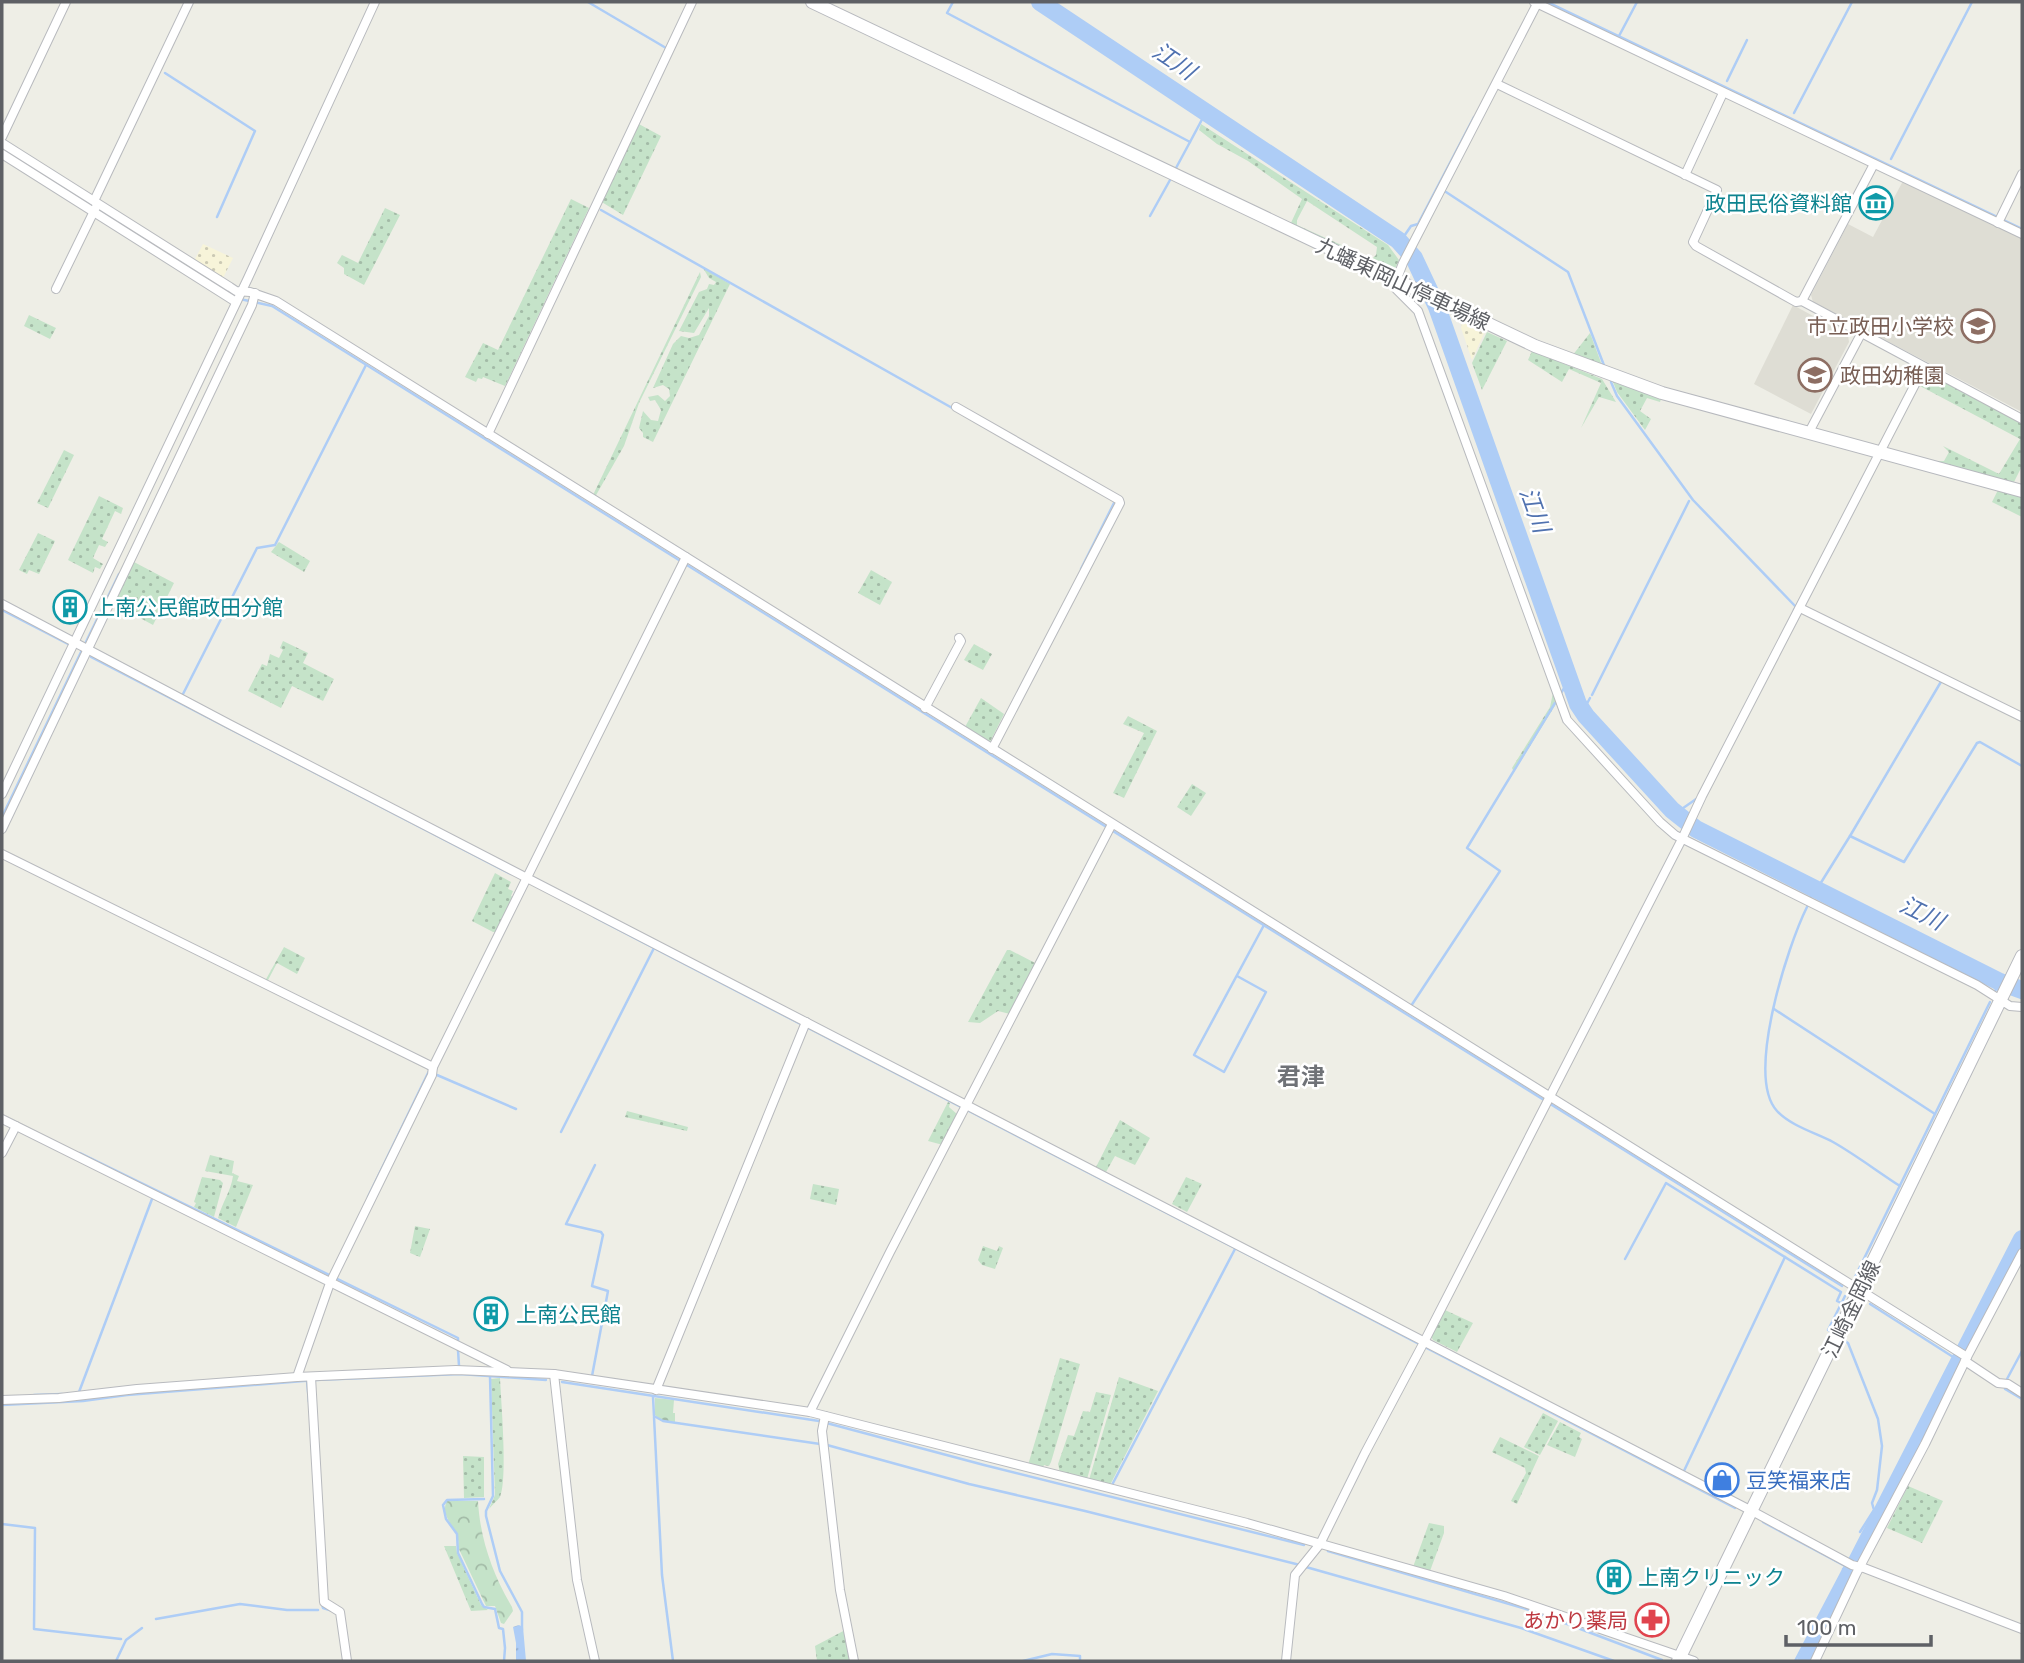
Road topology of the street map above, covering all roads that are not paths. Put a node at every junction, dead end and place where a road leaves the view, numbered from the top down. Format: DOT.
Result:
graph roads {
  1 [pos="66,2"];
  2 [pos="189,2"];
  3 [pos="375,2"];
  4 [pos="692,2"];
  5 [pos="812,2"];
  6 [pos="1536,2"];
  7 [pos="1498,81"];
  8 [pos="1723,93"];
  9 [pos="2,137"];
  10 [pos="2,144"];
  11 [pos="2,154"];
  12 [pos="1874,164"];
  13 [pos="1686,173"];
  14 [pos="2022,174"];
  15 [pos="96,207"];
  16 [pos="1999,220"];
  17 [pos="2022,234"];
  18 [pos="1401,284"];
  19 [pos="56,289"];
  20 [pos="238,299"];
  21 [pos="1802,302"];
  22 [pos="250,305"];
  23 [pos="1861,334"];
  24 [pos="1924,367"];
  25 [pos="956,407"];
  26 [pos="2022,419"];
  27 [pos="1808,433"];
  28 [pos="488,434"];
  29 [pos="1881,453"];
  30 [pos="2022,491"];
  31 [pos="684,560"];
  32 [pos="2,604"];
  33 [pos="1800,608"];
  34 [pos="959,638"];
  35 [pos="74,641"];
  36 [pos="86,647"];
  37 [pos="925,708"];
  38 [pos="2022,717"];
  39 [pos="992,749"];
  40 [pos="2,794"];
  41 [pos="1110,827"];
  42 [pos="2,829"];
  43 [pos="1683,836"];
  44 [pos="2,853"];
  45 [pos="526,880"];
  46 [pos="2022,956"];
  47 [pos="2016,976"];
  48 [pos="2002,998"];
  49 [pos="2022,1007"];
  50 [pos="805,1024"];
  51 [pos="433,1067"];
  52 [pos="1548,1099"];
  53 [pos="965,1107"];
  54 [pos="2,1119"];
  55 [pos="16,1126"];
  56 [pos="2,1153"];
  57 [pos="2022,1253"];
  58 [pos="332,1279"];
  59 [pos="1860,1290"];
  60 [pos="1423,1344"];
  61 [pos="1964,1357"];
  62 [pos="510,1372"];
  63 [pos="554,1374"];
  64 [pos="297,1377"];
  65 [pos="311,1379"];
  66 [pos="656,1390"];
  67 [pos="2022,1394"];
  68 [pos="2,1400"];
  69 [pos="810,1412"];
  70 [pos="824,1420"];
  71 [pos="1752,1511"];
  72 [pos="1320,1544"];
  73 [pos="1856,1567"];
  74 [pos="2022,1629"];
  75 [pos="1679,1659"];
  76 [pos="348,1661"];
  77 [pos="595,1661"];
  78 [pos="854,1661"];
  79 [pos="1286,1661"];
  80 [pos="1694,1661"];
  81 [pos="1815,1661"];
  1 -- 9 [label="street"];
  2 -- 15 [label="street"];
  3 -- 20 [label="street"];
  4 -- 28 [label="street"];
  5 -- 18 [label="main road, 九蟠東岡山停車場線"];
  6 -- 7 [label="street"];
  6 -- 8 [label="street"];
  7 -- 13 [label="street"];
  7 -- 18 [label="street"];
  8 -- 12 [label="street"];
  8 -- 13 [label="street"];
  10 -- 15 [label="street"];
  11 -- 15 [label="street"];
  12 -- 16 [label="street"];
  12 -- 21 [label="street"];
  13 -- 21 [label="street"];
  14 -- 16 [label="street"];
  15 -- 19 [label="street"];
  15 -- 20 [label="street"];
  16 -- 17 [label="street"];
  18 -- 27 [label="main road, 九蟠東岡山停車場線"];
  18 -- 43 [label="street"];
  20 -- 22 [label="street"];
  20 -- 22 [label="street"];
  20 -- 35 [label="street"];
  21 -- 23 [label="street"];
  22 -- 28 [label="street"];
  22 -- 36 [label="street"];
  23 -- 24 [label="street"];
  23 -- 27 [label="street"];
  24 -- 26 [label="street"];
  24 -- 29 [label="street"];
  25 -- 39 [label="street"];
  27 -- 29 [label="main road, 九蟠東岡山停車場線"];
  28 -- 31 [label="street"];
  29 -- 30 [label="main road, 九蟠東岡山停車場線"];
  29 -- 33 [label="street"];
  31 -- 37 [label="street"];
  31 -- 45 [label="street"];
  32 -- 35 [label="street"];
  33 -- 38 [label="street"];
  33 -- 43 [label="street"];
  34 -- 37 [label="street"];
  35 -- 36 [label="street"];
  35 -- 40 [label="street"];
  36 -- 42 [label="street"];
  36 -- 45 [label="street"];
  37 -- 39 [label="street"];
  39 -- 41 [label="street"];
  41 -- 52 [label="street"];
  41 -- 53 [label="street"];
  43 -- 48 [label="street"];
  43 -- 52 [label="street"];
  44 -- 51 [label="street"];
  45 -- 50 [label="street"];
  45 -- 51 [label="street"];
  46 -- 47 [label="main road, 江崎金岡線"];
  47 -- 48 [label="main road, 江崎金岡線"];
  48 -- 49 [label="street"];
  48 -- 59 [label="main road, 江崎金岡線"];
  50 -- 53 [label="street"];
  50 -- 66 [label="street"];
  51 -- 58 [label="street"];
  52 -- 59 [label="street"];
  52 -- 60 [label="street"];
  53 -- 60 [label="street"];
  53 -- 69 [label="street"];
  54 -- 55 [label="street"];
  55 -- 56 [label="street"];
  55 -- 58 [label="street"];
  57 -- 61 [label="street"];
  58 -- 62 [label="street"];
  58 -- 64 [label="street"];
  59 -- 61 [label="street"];
  59 -- 71 [label="main road, 江崎金岡線"];
  60 -- 71 [label="street"];
  60 -- 72 [label="street"];
  61 -- 67 [label="street"];
  61 -- 73 [label="street"];
  62 -- 63 [label="street"];
  62 -- 65 [label="street"];
  63 -- 66 [label="street"];
  63 -- 77 [label="street"];
  64 -- 65 [label="street"];
  64 -- 68 [label="street"];
  65 -- 76 [label="street"];
  66 -- 69 [label="street"];
  69 -- 70 [label="street"];
  70 -- 72 [label="street"];
  70 -- 78 [label="street"];
  71 -- 73 [label="street"];
  71 -- 75 [label="main road, 江崎金岡線"];
  72 -- 75 [label="street"];
  72 -- 79 [label="street"];
  73 -- 74 [label="street"];
  73 -- 81 [label="street"];
  75 -- 80 [label="street"];
}
